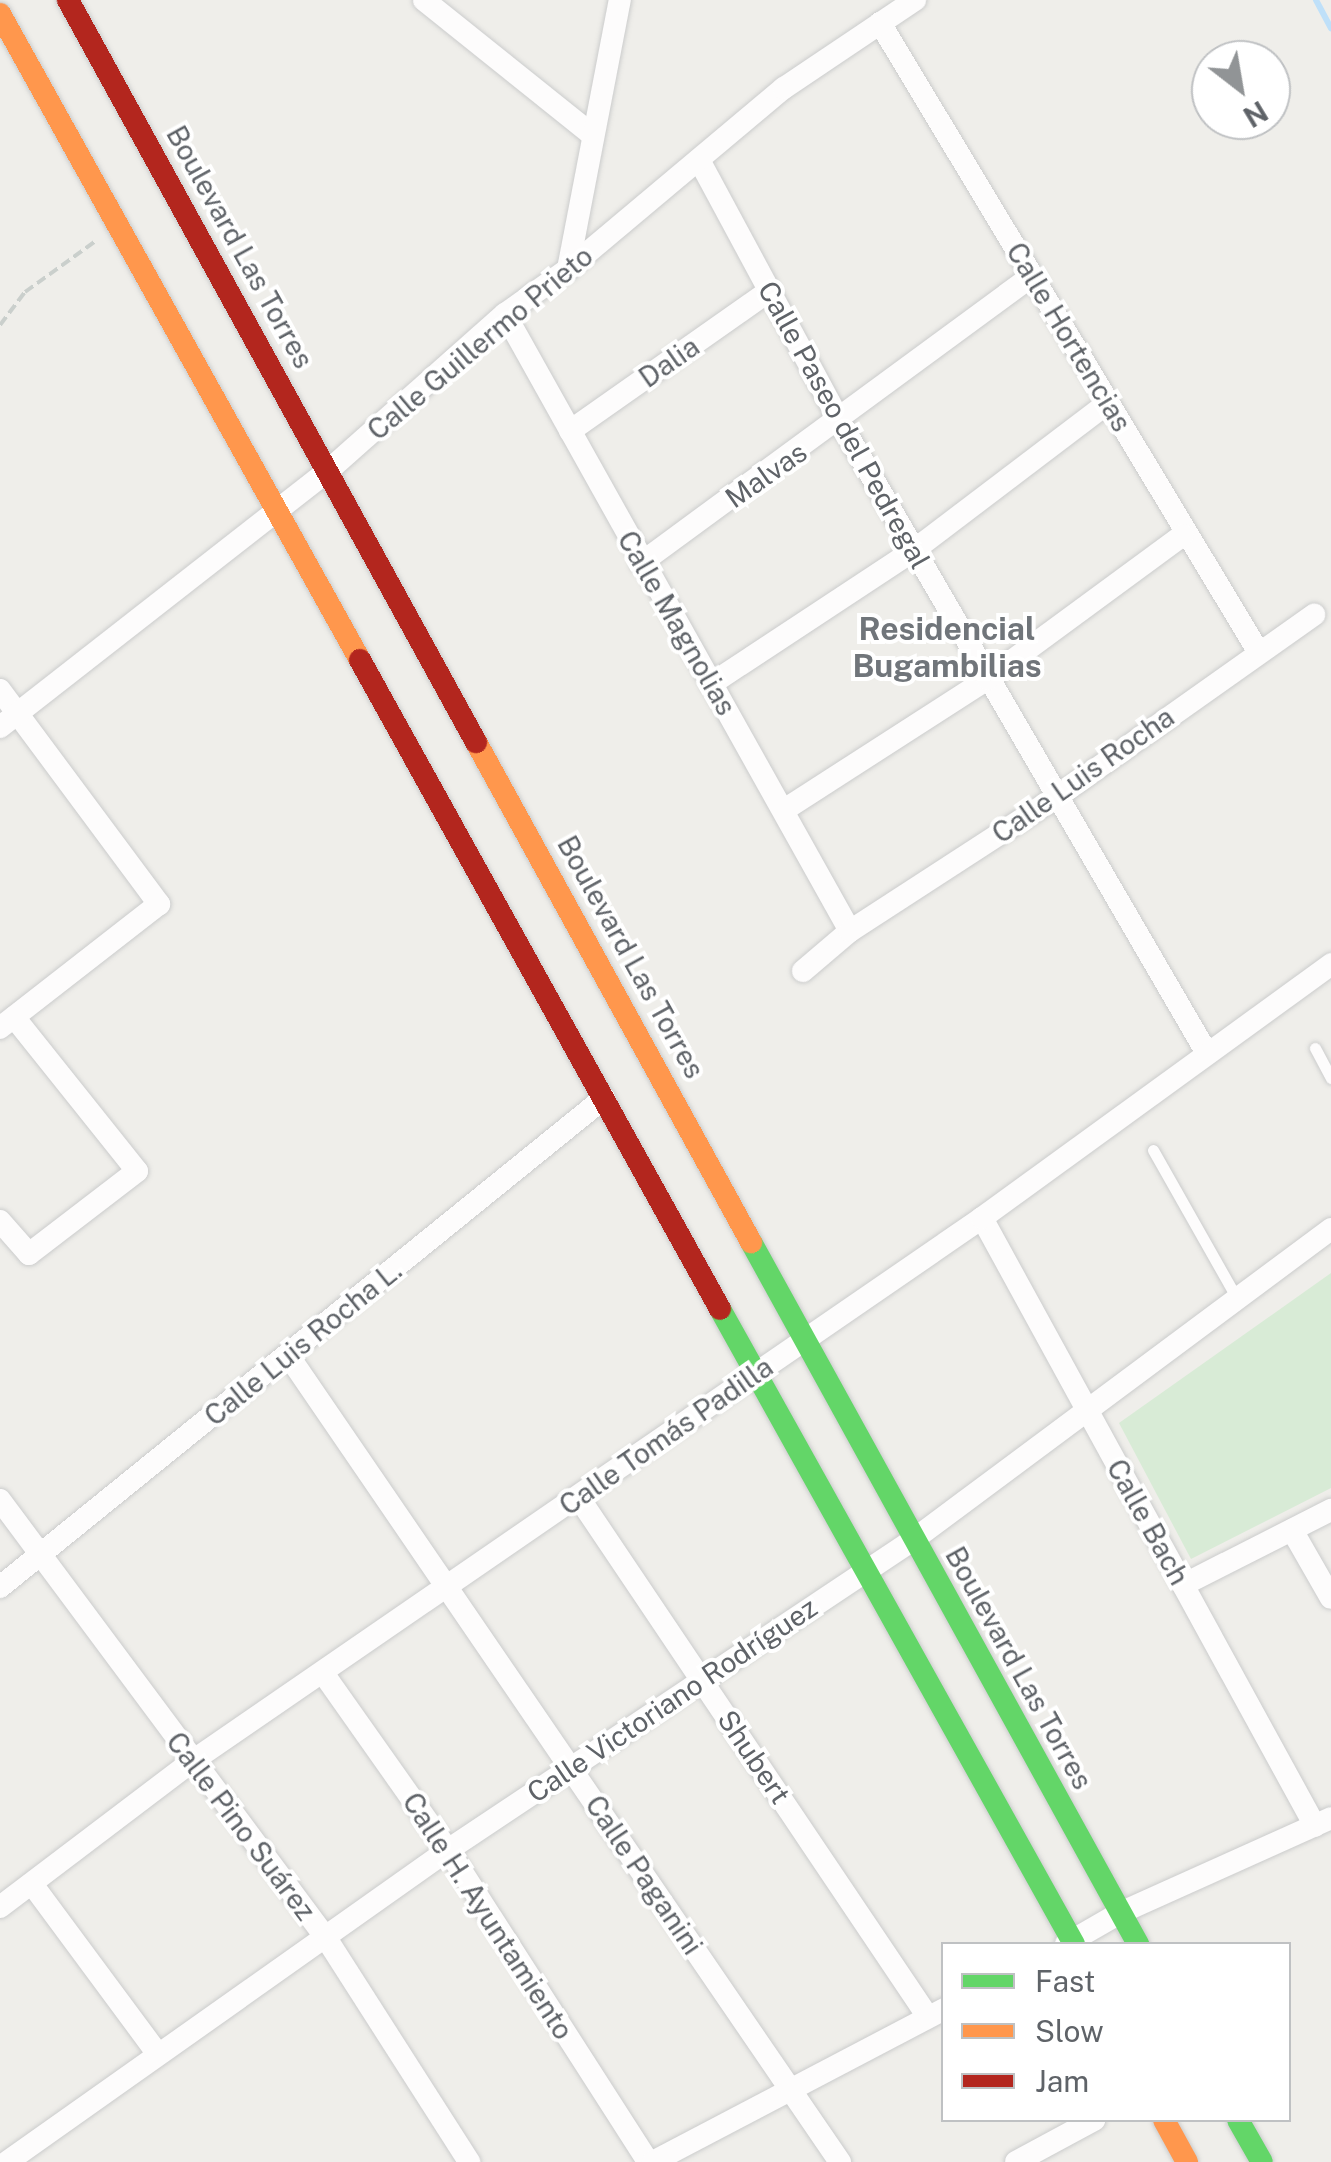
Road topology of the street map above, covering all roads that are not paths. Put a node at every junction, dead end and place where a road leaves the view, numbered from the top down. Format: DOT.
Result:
graph roads {
  1 [pos="68,0"];
  2 [pos="424,0"];
  3 [pos="620,0"];
  4 [pos="915,0"];
  5 [pos="0,14"];
  6 [pos="880,23"];
  7 [pos="590,133"];
  8 [pos="699,160"];
  9 [pos="568,269"];
  10 [pos="1032,275"];
  11 [pos="768,292"];
  12 [pos="505,314"];
  13 [pos="1108,403"];
  14 [pos="840,422"];
  15 [pos="570,432"];
  16 [pos="329,470"];
  17 [pos="272,512"];
  18 [pos="1183,535"];
  19 [pos="914,550"];
  20 [pos="642,563"];
  21 [pos="1314,616"];
  22 [pos="1258,651"];
  23 [pos="988,679"];
  24 [pos="711,684"];
  25 [pos="0,690"];
  26 [pos="20,712"];
  27 [pos="0,727"];
  28 [pos="1058,796"];
  29 [pos="784,810"];
  30 [pos="850,931"];
  31 [pos="1331,964"];
  32 [pos="804,971"];
  33 [pos="7,1022"];
  34 [pos="1315,1048"];
  35 [pos="1206,1050"];
  36 [pos="1331,1078"];
  37 [pos="604,1098"];
  38 [pos="1153,1150"];
  39 [pos="982,1218"];
  40 [pos="0,1221"];
  41 [pos="1331,1229"];
  42 [pos="1236,1297"];
  43 [pos="806,1336"];
  44 [pos="288,1355"];
  45 [pos="756,1374"];
  46 [pos="1088,1414"];
  47 [pos="580,1498"];
  48 [pos="0,1500"];
  49 [pos="1331,1510"];
  50 [pos="1292,1530"];
  51 [pos="914,1540"];
  52 [pos="44,1552"];
  53 [pos="866,1570"];
  54 [pos="1182,1585"];
  55 [pos="0,1587"];
  56 [pos="445,1591"];
  57 [pos="1331,1598"];
  58 [pos="323,1672"];
  59 [pos="701,1680"];
  60 [pos="191,1762"];
  61 [pos="572,1767"];
  62 [pos="1323,1822"];
  63 [pos="448,1850"];
  64 [pos="32,1884"];
  65 [pos="0,1907"];
  66 [pos="1120,1913"];
  67 [pos="326,1938"];
  68 [pos="1070,1942"];
  69 [pos="1073,1942"];
  70 [pos="1137,1942"];
  71 [pos="936,2013"];
  72 [pos="158,2054"];
  73 [pos="790,2091"];
  74 [pos="1090,2122"];
  75 [pos="1165,2122"];
  76 [pos="1239,2122"];
  77 [pos="3,2162"];
  78 [pos="469,2162"];
  79 [pos="650,2162"];
  80 [pos="840,2162"];
  81 [pos="1016,2162"];
  82 [pos="1188,2162"];
  83 [pos="1262,2162"];
  1 -- 16 [label="street, Boulevard Las Torres"];
  2 -- 7 [label="street"];
  3 -- 7 [label="street"];
  4 -- 6 [label="street, Calle Guillermo Prieto"];
  5 -- 17 [label="street"];
  6 -- 8 [label="street, Calle Guillermo Prieto"];
  6 -- 10 [label="street, Calle Hortencias"];
  7 -- 9 [label="street"];
  8 -- 9 [label="street, Calle Guillermo Prieto"];
  8 -- 11 [label="street, Calle Paseo del Pedregal"];
  9 -- 12 [label="street, Calle Guillermo Prieto"];
  10 -- 13 [label="street, Calle Hortencias"];
  10 -- 14 [label="street, Malvas"];
  11 -- 14 [label="street, Calle Paseo del Pedregal"];
  11 -- 15 [label="street, Dalia"];
  12 -- 15 [label="street, Calle Magnolias"];
  12 -- 16 [label="street, Calle Guillermo Prieto"];
  13 -- 18 [label="street, Calle Hortencias"];
  13 -- 19 [label="street"];
  14 -- 19 [label="street, Calle Paseo del Pedregal"];
  14 -- 20 [label="street, Malvas"];
  15 -- 20 [label="street, Calle Magnolias"];
  16 -- 17 [label="street, Calle Guillermo Prieto"];
  16 -- 43 [label="street, Boulevard Las Torres"];
  17 -- 26 [label="street, Calle Guillermo Prieto"];
  17 -- 37 [label="street"];
  18 -- 22 [label="street, Calle Hortencias"];
  18 -- 23 [label="street"];
  19 -- 23 [label="street, Calle Paseo del Pedregal"];
  19 -- 24 [label="street"];
  20 -- 24 [label="street, Calle Magnolias"];
  21 -- 22 [label="street, Calle Luis Rocha"];
  22 -- 28 [label="street, Calle Luis Rocha"];
  23 -- 28 [label="street, Calle Paseo del Pedregal"];
  23 -- 29 [label="street"];
  24 -- 29 [label="street, Calle Magnolias"];
  25 -- 26 [label="street"];
  26 -- 27 [label="street, Calle Guillermo Prieto"];
  26 -- 33 [label="street"];
  28 -- 30 [label="street, Calle Luis Rocha"];
  28 -- 35 [label="street, Calle Paseo del Pedregal"];
  29 -- 30 [label="street, Calle Magnolias"];
  30 -- 32 [label="street, Calle Luis Rocha"];
  31 -- 35 [label="street, Calle Tomás Padilla"];
  33 -- 40 [label="street"];
  34 -- 36 [label="lane"];
  35 -- 39 [label="street, Calle Tomás Padilla"];
  37 -- 44 [label="street, Calle Luis Rocha L."];
  37 -- 45 [label="street"];
  38 -- 42 [label="lane"];
  39 -- 43 [label="street, Calle Tomás Padilla"];
  39 -- 46 [label="street, Calle Bach"];
  41 -- 42 [label="street, Calle Victoriano Rodríguez"];
  42 -- 46 [label="street, Calle Victoriano Rodríguez"];
  43 -- 45 [label="street, Calle Tomás Padilla"];
  43 -- 51 [label="street, Boulevard Las Torres"];
  44 -- 52 [label="street, Calle Luis Rocha L."];
  44 -- 56 [label="street, Calle Paganini"];
  45 -- 47 [label="street, Calle Tomás Padilla"];
  45 -- 53 [label="street"];
  46 -- 51 [label="street, Calle Victoriano Rodríguez"];
  46 -- 54 [label="street, Calle Bach"];
  47 -- 56 [label="street, Calle Tomás Padilla"];
  47 -- 59 [label="street, Shubert"];
  48 -- 52 [label="street, Calle Pino Suárez"];
  49 -- 50 [label="street"];
  50 -- 54 [label="street"];
  50 -- 57 [label="street"];
  51 -- 53 [label="street, Calle Victoriano Rodríguez"];
  51 -- 66 [label="street, Boulevard Las Torres"];
  52 -- 55 [label="street, Calle Luis Rocha L."];
  52 -- 60 [label="street, Calle Pino Suárez"];
  53 -- 59 [label="street, Calle Victoriano Rodríguez"];
  53 -- 68 [label="street"];
  54 -- 62 [label="street, Calle Bach"];
  56 -- 58 [label="street, Calle Tomás Padilla"];
  56 -- 61 [label="street, Calle Paganini"];
  58 -- 60 [label="street, Calle Tomás Padilla"];
  58 -- 63 [label="street, Calle H. Ayuntamiento"];
  59 -- 61 [label="street, Calle Victoriano Rodríguez"];
  59 -- 71 [label="street, Shubert"];
  60 -- 64 [label="street, Calle Tomás Padilla"];
  60 -- 67 [label="street, Calle Pino Suárez"];
  61 -- 63 [label="street, Calle Victoriano Rodríguez"];
  61 -- 73 [label="street, Calle Paganini"];
  62 -- 66 [label="street"];
  63 -- 67 [label="street, Calle Victoriano Rodríguez"];
  63 -- 79 [label="street, Calle H. Ayuntamiento"];
  64 -- 65 [label="street, Calle Tomás Padilla"];
  64 -- 72 [label="street"];
  66 -- 69 [label="street"];
  66 -- 70 [label="street, Boulevard Las Torres"];
  67 -- 72 [label="street, Calle Victoriano Rodríguez"];
  67 -- 78 [label="street, Calle Pino Suárez"];
  71 -- 73 [label="street"];
  72 -- 77 [label="street, Calle Victoriano Rodríguez"];
  73 -- 79 [label="street"];
  73 -- 80 [label="street, Calle Paganini"];
  74 -- 81 [label="street"];
  75 -- 82 [label="street"];
  76 -- 83 [label="street"];
}
